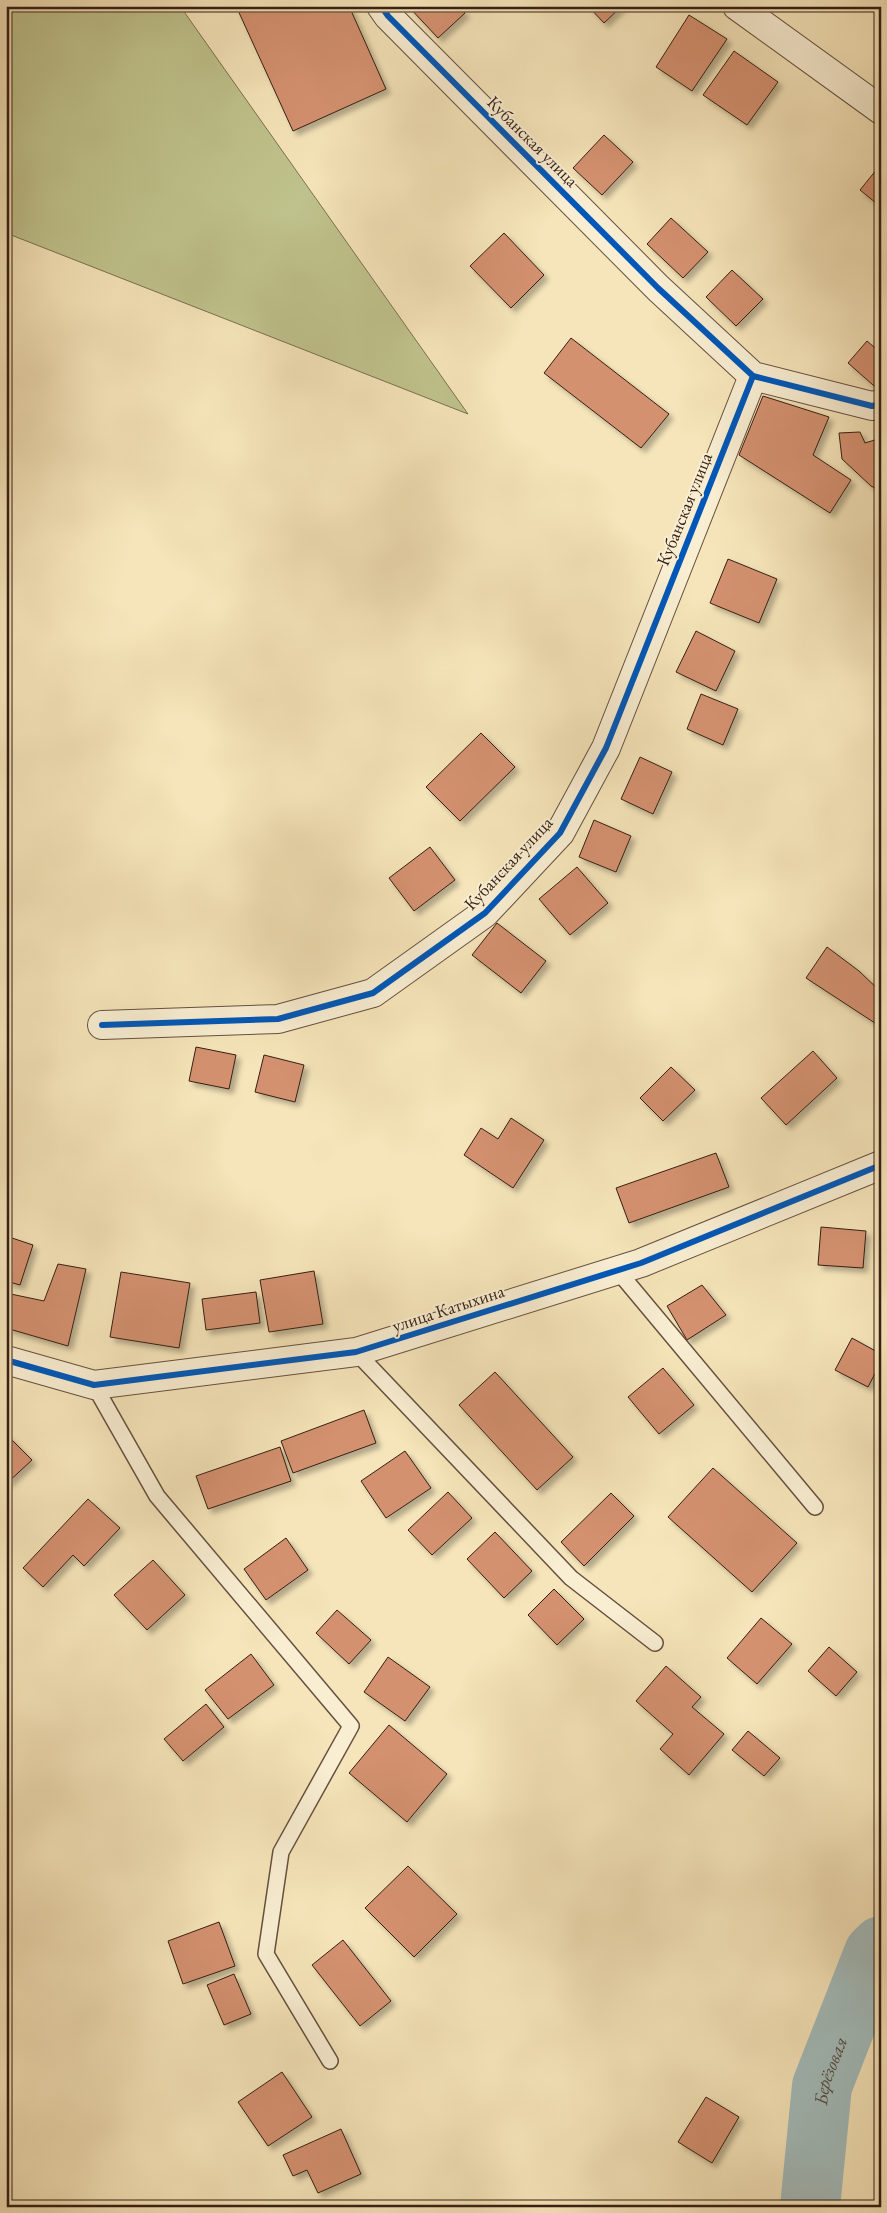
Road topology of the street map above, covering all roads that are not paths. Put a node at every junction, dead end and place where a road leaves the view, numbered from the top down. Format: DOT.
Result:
graph roads {
  1 [pos="381,6"];
  2 [pos="737,6"];
  3 [pos="881,110"];
  4 [pos="753,376"];
  5 [pos="881,404"];
  6 [pos="102,1025"];
  7 [pos="881,1165"];
  8 [pos="617,1270"];
  9 [pos="356,1352"];
  10 [pos="6,1360"];
  11 [pos="94,1385"];
  12 [pos="815,1508"];
  13 [pos="655,1643"];
  14 [pos="330,2061"];
  1 -- 4 [label="street, Кубанская улица"];
  2 -- 3 [label="street"];
  4 -- 5 [label="street, Кубанская улица"];
  4 -- 6 [label="street, Кубанская улица"];
  7 -- 8 [label="street, улица Катыхина"];
  8 -- 9 [label="street, улица Катыхина"];
  8 -- 12 [label="lane"];
  9 -- 11 [label="street, улица Катыхина"];
  9 -- 13 [label="lane"];
  10 -- 11 [label="street, улица Катыхина"];
  11 -- 14 [label="lane"];
}
